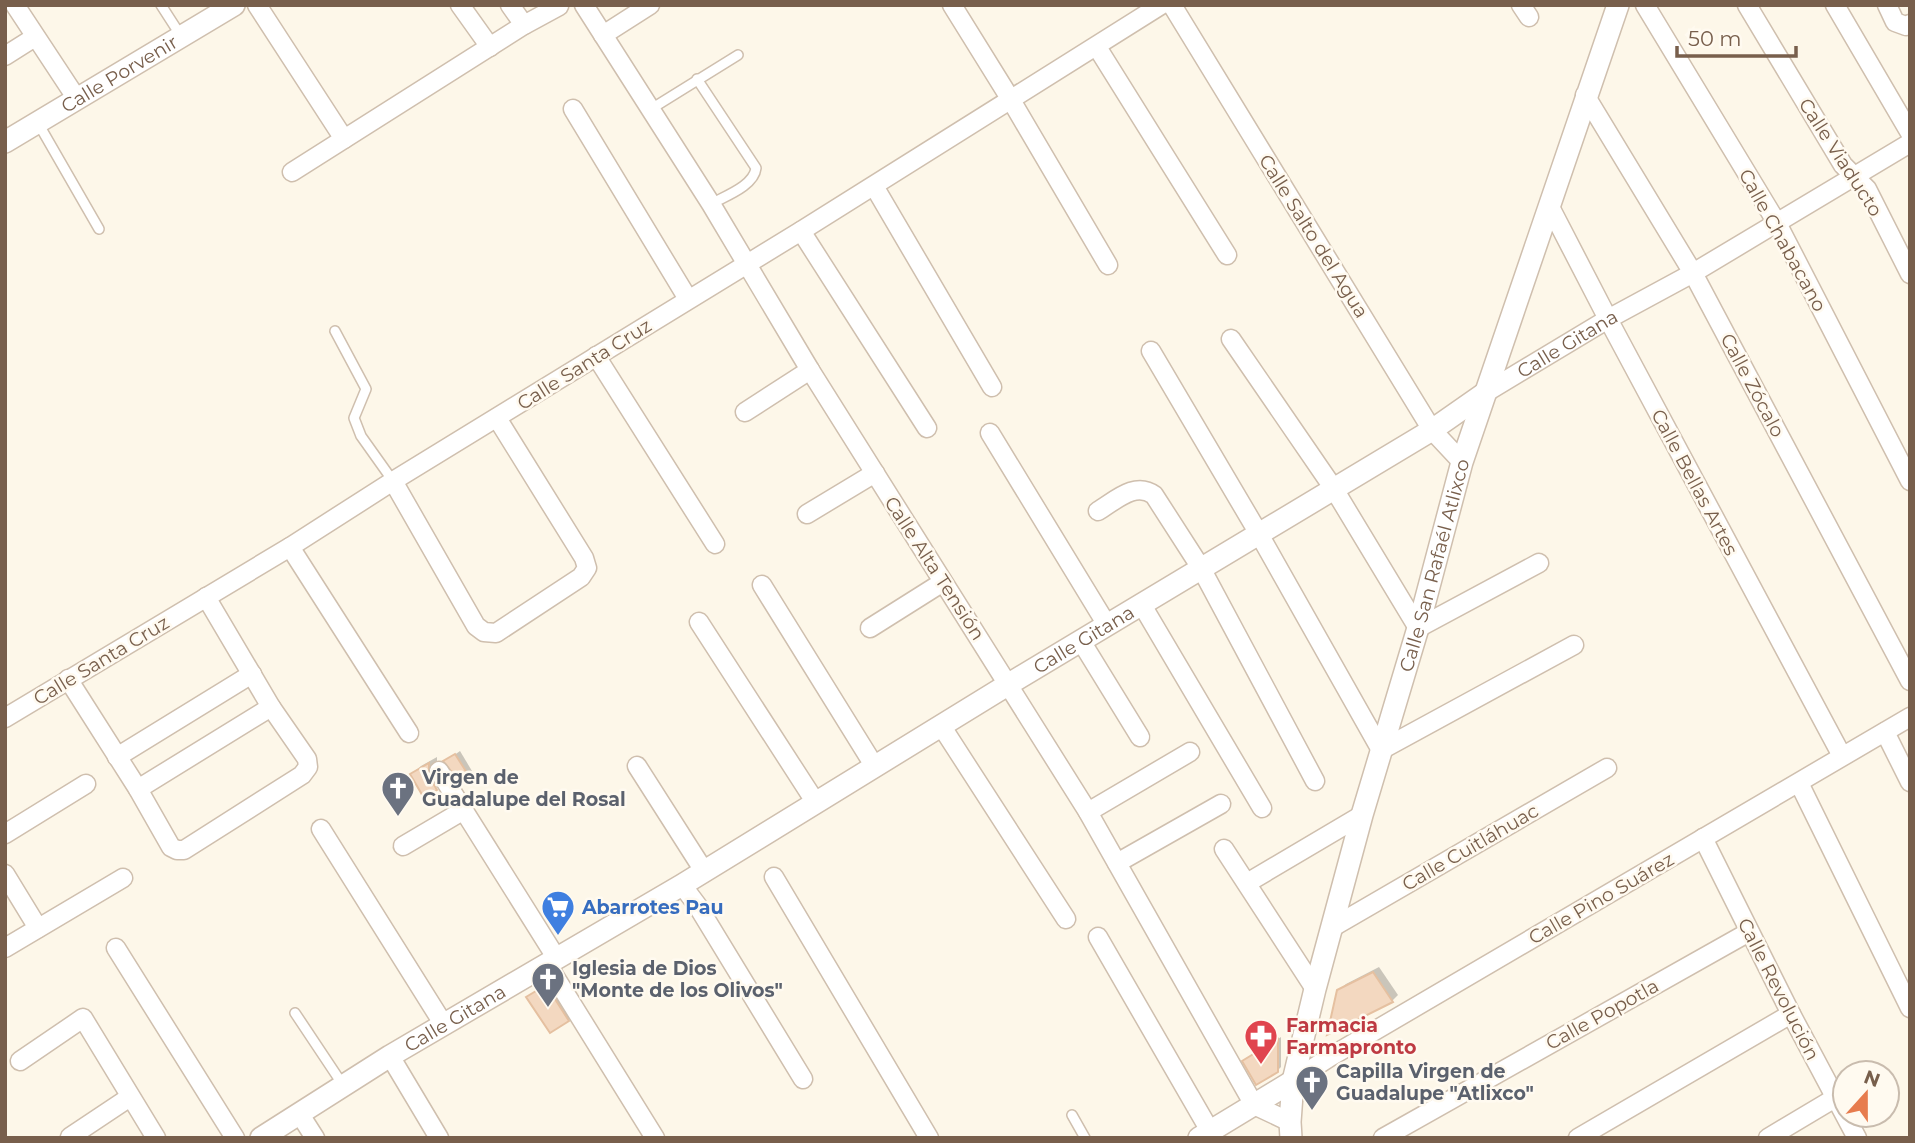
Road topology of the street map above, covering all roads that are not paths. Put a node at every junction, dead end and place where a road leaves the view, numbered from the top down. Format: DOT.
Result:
graph roads {
  1 [pos="15,5"];
  2 [pos="161,5"];
  3 [pos="234,5"];
  4 [pos="257,5"];
  5 [pos="460,5"];
  6 [pos="510,5"];
  7 [pos="584,5"];
  8 [pos="650,5"];
  9 [pos="952,5"];
  10 [pos="1161,5"];
  11 [pos="1172,5"];
  12 [pos="1618,5"];
  13 [pos="1644,5"];
  14 [pos="1747,5"];
  15 [pos="1835,5"];
  16 [pos="1887,5"];
  17 [pos="559,6"];
  18 [pos="1910,24"];
  19 [pos="524,25"];
  20 [pos="603,35"];
  21 [pos="181,36"];
  22 [pos="35,37"];
  23 [pos="490,47"];
  24 [pos="1097,47"];
  25 [pos="738,55"];
  26 [pos="5,56"];
  27 [pos="697,79"];
  28 [pos="1585,95"];
  29 [pos="77,99"];
  30 [pos="1011,100"];
  31 [pos="573,109"];
  32 [pos="651,110"];
  33 [pos="37,124"];
  34 [pos="1910,133"];
  35 [pos="344,139"];
  36 [pos="5,142"];
  37 [pos="1910,144"];
  38 [pos="292,172"];
  39 [pos="1854,176"];
  40 [pos="874,186"];
  41 [pos="710,204"];
  42 [pos="1550,207"];
  43 [pos="1777,223"];
  44 [pos="99,229"];
  45 [pos="802,231"];
  46 [pos="1227,255"];
  47 [pos="746,265"];
  48 [pos="1108,265"];
  49 [pos="1693,273"];
  50 [pos="1910,274"];
  51 [pos="688,299"];
  52 [pos="1608,319"];
  53 [pos="335,331"];
  54 [pos="1231,339"];
  55 [pos="1151,351"];
  56 [pos="596,356"];
  57 [pos="810,370"];
  58 [pos="992,387"];
  59 [pos="1485,393"];
  60 [pos="745,412"];
  61 [pos="497,418"];
  62 [pos="927,428"];
  63 [pos="1432,430"];
  64 [pos="990,433"];
  65 [pos="1462,462"];
  66 [pos="875,473"];
  67 [pos="393,481"];
  68 [pos="1910,481"];
  69 [pos="1334,489"];
  70 [pos="1098,511"];
  71 [pos="807,514"];
  72 [pos="1259,534"];
  73 [pos="715,544"];
  74 [pos="290,547"];
  75 [pos="1539,563"];
  76 [pos="1201,568"];
  77 [pos="943,582"];
  78 [pos="762,585"];
  79 [pos="206,597"];
  80 [pos="1142,605"];
  81 [pos="699,622"];
  82 [pos="1107,625"];
  83 [pos="870,628"];
  84 [pos="1418,628"];
  85 [pos="1081,642"];
  86 [pos="1574,645"];
  87 [pos="252,674"];
  88 [pos="68,679"];
  89 [pos="1910,681"];
  90 [pos="1009,684"];
  91 [pos="271,706"];
  92 [pos="1910,717"];
  93 [pos="5,718"];
  94 [pos="942,727"];
  95 [pos="1885,732"];
  96 [pos="409,733"];
  97 [pos="1140,737"];
  98 [pos="1381,750"];
  99 [pos="1189,752"];
  100 [pos="1842,756"];
  101 [pos="117,757"];
  102 [pos="637,766"];
  103 [pos="875,767"];
  104 [pos="1607,768"];
  105 [pos="439,771"];
  106 [pos="1315,781"];
  107 [pos="1910,782"];
  108 [pos="1800,783"];
  109 [pos="86,784"];
  110 [pos="138,789"];
  111 [pos="816,803"];
  112 [pos="1221,804"];
  113 [pos="1262,808"];
  114 [pos="464,810"];
  115 [pos="1088,812"];
  116 [pos="1362,815"];
  117 [pos="321,829"];
  118 [pos="5,834"];
  119 [pos="1703,838"];
  120 [pos="403,846"];
  121 [pos="1224,849"];
  122 [pos="1118,863"];
  123 [pos="704,871"];
  124 [pos="5,874"];
  125 [pos="774,877"];
  126 [pos="123,878"];
  127 [pos="1247,883"];
  128 [pos="682,886"];
  129 [pos="1066,919"];
  130 [pos="1334,926"];
  131 [pos="38,928"];
  132 [pos="1749,932"];
  133 [pos="1098,937"];
  134 [pos="5,948"];
  135 [pos="116,948"];
  136 [pos="552,962"];
  137 [pos="1315,989"];
  138 [pos="1910,1008"];
  139 [pos="295,1013"];
  140 [pos="1791,1014"];
  141 [pos="444,1025"];
  142 [pos="390,1056"];
  143 [pos="20,1061"];
  144 [pos="803,1079"];
  145 [pos="1293,1081"];
  146 [pos="344,1086"];
  147 [pos="1831,1090"];
  148 [pos="130,1097"];
  149 [pos="1831,1100"];
  150 [pos="1254,1105"];
  151 [pos="299,1113"];
  152 [pos="1072,1115"];
  153 [pos="1291,1130"];
  154 [pos="1205,1134"];
  155 [pos="267,1136"];
  156 [pos="70,1137"];
  157 [pos="156,1138"];
  158 [pos="235,1138"];
  159 [pos="314,1138"];
  160 [pos="439,1138"];
  161 [pos="655,1138"];
  162 [pos="929,1138"];
  163 [pos="1085,1138"];
  164 [pos="1383,1138"];
  165 [pos="1578,1138"];
  166 [pos="1768,1138"];
  1 -- 22 [label="street"];
  2 -- 21 [label="lane"];
  3 -- 21 [label="street, Calle Porvenir"];
  4 -- 35 [label="street"];
  5 -- 23 [label="street"];
  6 -- 19 [label="street"];
  7 -- 20 [label="street, Calle Alta Tensión"];
  8 -- 20 [label="street"];
  9 -- 30 [label="street"];
  10 -- 24 [label="street, Calle Santa Cruz"];
  11 -- 63 [label="street, Calle Salto del Agua"];
  12 -- 28 [label="street, Calle San Rafaél Atlixco"];
  13 -- 43 [label="street, Calle Chabacano"];
  14 -- 39 [label="street, Calle Viaducto"];
  15 -- 34 [label="street"];
  16 -- 18 [label="street"];
  17 -- 19 [label="street"];
  19 -- 23 [label="street"];
  20 -- 32 [label="street, Calle Alta Tensión"];
  21 -- 29 [label="street, Calle Porvenir"];
  22 -- 26 [label="street"];
  22 -- 29 [label="street"];
  23 -- 35 [label="street"];
  24 -- 30 [label="street, Calle Santa Cruz"];
  24 -- 46 [label="street"];
  25 -- 27 [label="lane"];
  27 -- 32 [label="lane"];
  27 -- 41 [label="lane"];
  28 -- 42 [label="street, Calle San Rafaél Atlixco"];
  28 -- 49 [label="street, Calle Zócalo"];
  29 -- 33 [label="street, Calle Porvenir"];
  30 -- 40 [label="street, Calle Santa Cruz"];
  30 -- 48 [label="street"];
  31 -- 51 [label="street"];
  32 -- 41 [label="street, Calle Alta Tensión"];
  33 -- 36 [label="street, Calle Porvenir"];
  33 -- 44 [label="lane"];
  35 -- 38 [label="street"];
  37 -- 39 [label="street, Calle Gitana"];
  39 -- 43 [label="street, Calle Gitana"];
  39 -- 50 [label="street, Calle Viaducto"];
  40 -- 45 [label="street, Calle Santa Cruz"];
  40 -- 58 [label="street"];
  41 -- 47 [label="street, Calle Alta Tensión"];
  42 -- 52 [label="street, Calle Bellas Artes"];
  42 -- 59 [label="street, Calle San Rafaél Atlixco"];
  43 -- 49 [label="street, Calle Gitana"];
  43 -- 68 [label="street, Calle Chabacano"];
  45 -- 47 [label="street, Calle Santa Cruz"];
  45 -- 62 [label="street"];
  47 -- 51 [label="street, Calle Santa Cruz"];
  47 -- 57 [label="street, Calle Alta Tensión"];
  49 -- 52 [label="street, Calle Gitana"];
  49 -- 89 [label="street, Calle Zócalo"];
  51 -- 56 [label="street, Calle Santa Cruz"];
  52 -- 59 [label="street, Calle Gitana"];
  52 -- 100 [label="street, Calle Bellas Artes"];
  53 -- 67 [label="lane"];
  54 -- 69 [label="street"];
  55 -- 72 [label="street"];
  56 -- 61 [label="street, Calle Santa Cruz"];
  56 -- 73 [label="street"];
  57 -- 60 [label="street"];
  57 -- 66 [label="street, Calle Alta Tensión"];
  59 -- 63 [label="street, Calle Gitana"];
  59 -- 65 [label="street, Calle San Rafaél Atlixco"];
  61 -- 67 [label="street, Calle Santa Cruz"];
  61 -- 67 [label="street"];
  63 -- 65 [label="street, Calle Salto del Agua"];
  63 -- 69 [label="street, Calle Gitana"];
  64 -- 82 [label="street"];
  65 -- 84 [label="street, Calle San Rafaél Atlixco"];
  66 -- 71 [label="street"];
  66 -- 77 [label="street, Calle Alta Tensión"];
  67 -- 74 [label="street, Calle Santa Cruz"];
  69 -- 72 [label="street, Calle Gitana"];
  69 -- 84 [label="street"];
  70 -- 76 [label="street"];
  72 -- 76 [label="street, Calle Gitana"];
  72 -- 98 [label="street"];
  74 -- 79 [label="street, Calle Santa Cruz"];
  74 -- 96 [label="street"];
  75 -- 84 [label="street"];
  76 -- 80 [label="street, Calle Gitana"];
  76 -- 106 [label="street"];
  77 -- 83 [label="street"];
  77 -- 90 [label="street, Calle Alta Tensión"];
  78 -- 103 [label="street"];
  79 -- 87 [label="street"];
  79 -- 88 [label="street, Calle Santa Cruz"];
  80 -- 82 [label="street, Calle Gitana"];
  80 -- 113 [label="street"];
  81 -- 111 [label="street"];
  82 -- 85 [label="street, Calle Gitana"];
  84 -- 98 [label="street, Calle San Rafaél Atlixco"];
  85 -- 90 [label="street, Calle Gitana"];
  85 -- 97 [label="street"];
  86 -- 98 [label="street"];
  87 -- 91 [label="street"];
  87 -- 101 [label="street"];
  88 -- 93 [label="street, Calle Santa Cruz"];
  88 -- 101 [label="street"];
  90 -- 94 [label="street, Calle Gitana"];
  90 -- 115 [label="street, Calle Alta Tensión"];
  91 -- 110 [label="street"];
  91 -- 110 [label="street"];
  92 -- 95 [label="street, Calle Pino Suárez"];
  94 -- 103 [label="street, Calle Gitana"];
  94 -- 129 [label="street"];
  95 -- 100 [label="street, Calle Pino Suárez"];
  95 -- 107 [label="street"];
  98 -- 116 [label="street, Calle San Rafaél Atlixco"];
  99 -- 115 [label="street"];
  100 -- 108 [label="street, Calle Pino Suárez"];
  101 -- 110 [label="street"];
  102 -- 123 [label="street"];
  103 -- 111 [label="street, Calle Gitana"];
  104 -- 130 [label="street, Calle Cuitláhuac"];
  105 -- 114 [label="street"];
  108 -- 119 [label="street, Calle Pino Suárez"];
  108 -- 138 [label="street"];
  109 -- 118 [label="street"];
  111 -- 123 [label="street, Calle Gitana"];
  112 -- 122 [label="street"];
  114 -- 120 [label="street"];
  114 -- 136 [label="street"];
  115 -- 122 [label="street, Calle Alta Tensión"];
  116 -- 127 [label="street"];
  116 -- 130 [label="street, Calle San Rafaél Atlixco"];
  117 -- 141 [label="street"];
  119 -- 132 [label="street, Calle Revolución"];
  119 -- 145 [label="street, Calle Pino Suárez"];
  121 -- 127 [label="street"];
  122 -- 150 [label="street, Calle Alta Tensión"];
  123 -- 128 [label="street, Calle Gitana"];
  124 -- 131 [label="street"];
  125 -- 162 [label="street"];
  126 -- 131 [label="street"];
  127 -- 137 [label="street"];
  128 -- 136 [label="street, Calle Gitana"];
  128 -- 144 [label="street"];
  130 -- 137 [label="street, Calle San Rafaél Atlixco"];
  131 -- 134 [label="street"];
  132 -- 140 [label="street, Calle Revolución"];
  132 -- 164 [label="street, Calle Popotla"];
  133 -- 154 [label="street"];
  135 -- 158 [label="street"];
  136 -- 141 [label="street, Calle Gitana"];
  136 -- 161 [label="street"];
  137 -- 145 [label="street, Calle San Rafaél Atlixco"];
  139 -- 146 [label="lane"];
  140 -- 147 [label="street, Calle Revolución"];
  140 -- 165 [label="street"];
  141 -- 142 [label="street, Calle Gitana"];
  142 -- 146 [label="street, Calle Gitana"];
  142 -- 160 [label="street"];
  143 -- 148 [label="street"];
  145 -- 150 [label="street"];
  145 -- 153 [label="street, Calle San Rafaél Atlixco"];
  146 -- 151 [label="street, Calle Gitana"];
  148 -- 156 [label="street"];
  148 -- 157 [label="street"];
  149 -- 166 [label="street"];
  150 -- 153 [label="street"];
  150 -- 154 [label="street"];
  151 -- 155 [label="street, Calle Gitana"];
  151 -- 159 [label="street"];
  152 -- 163 [label="lane"];
}
